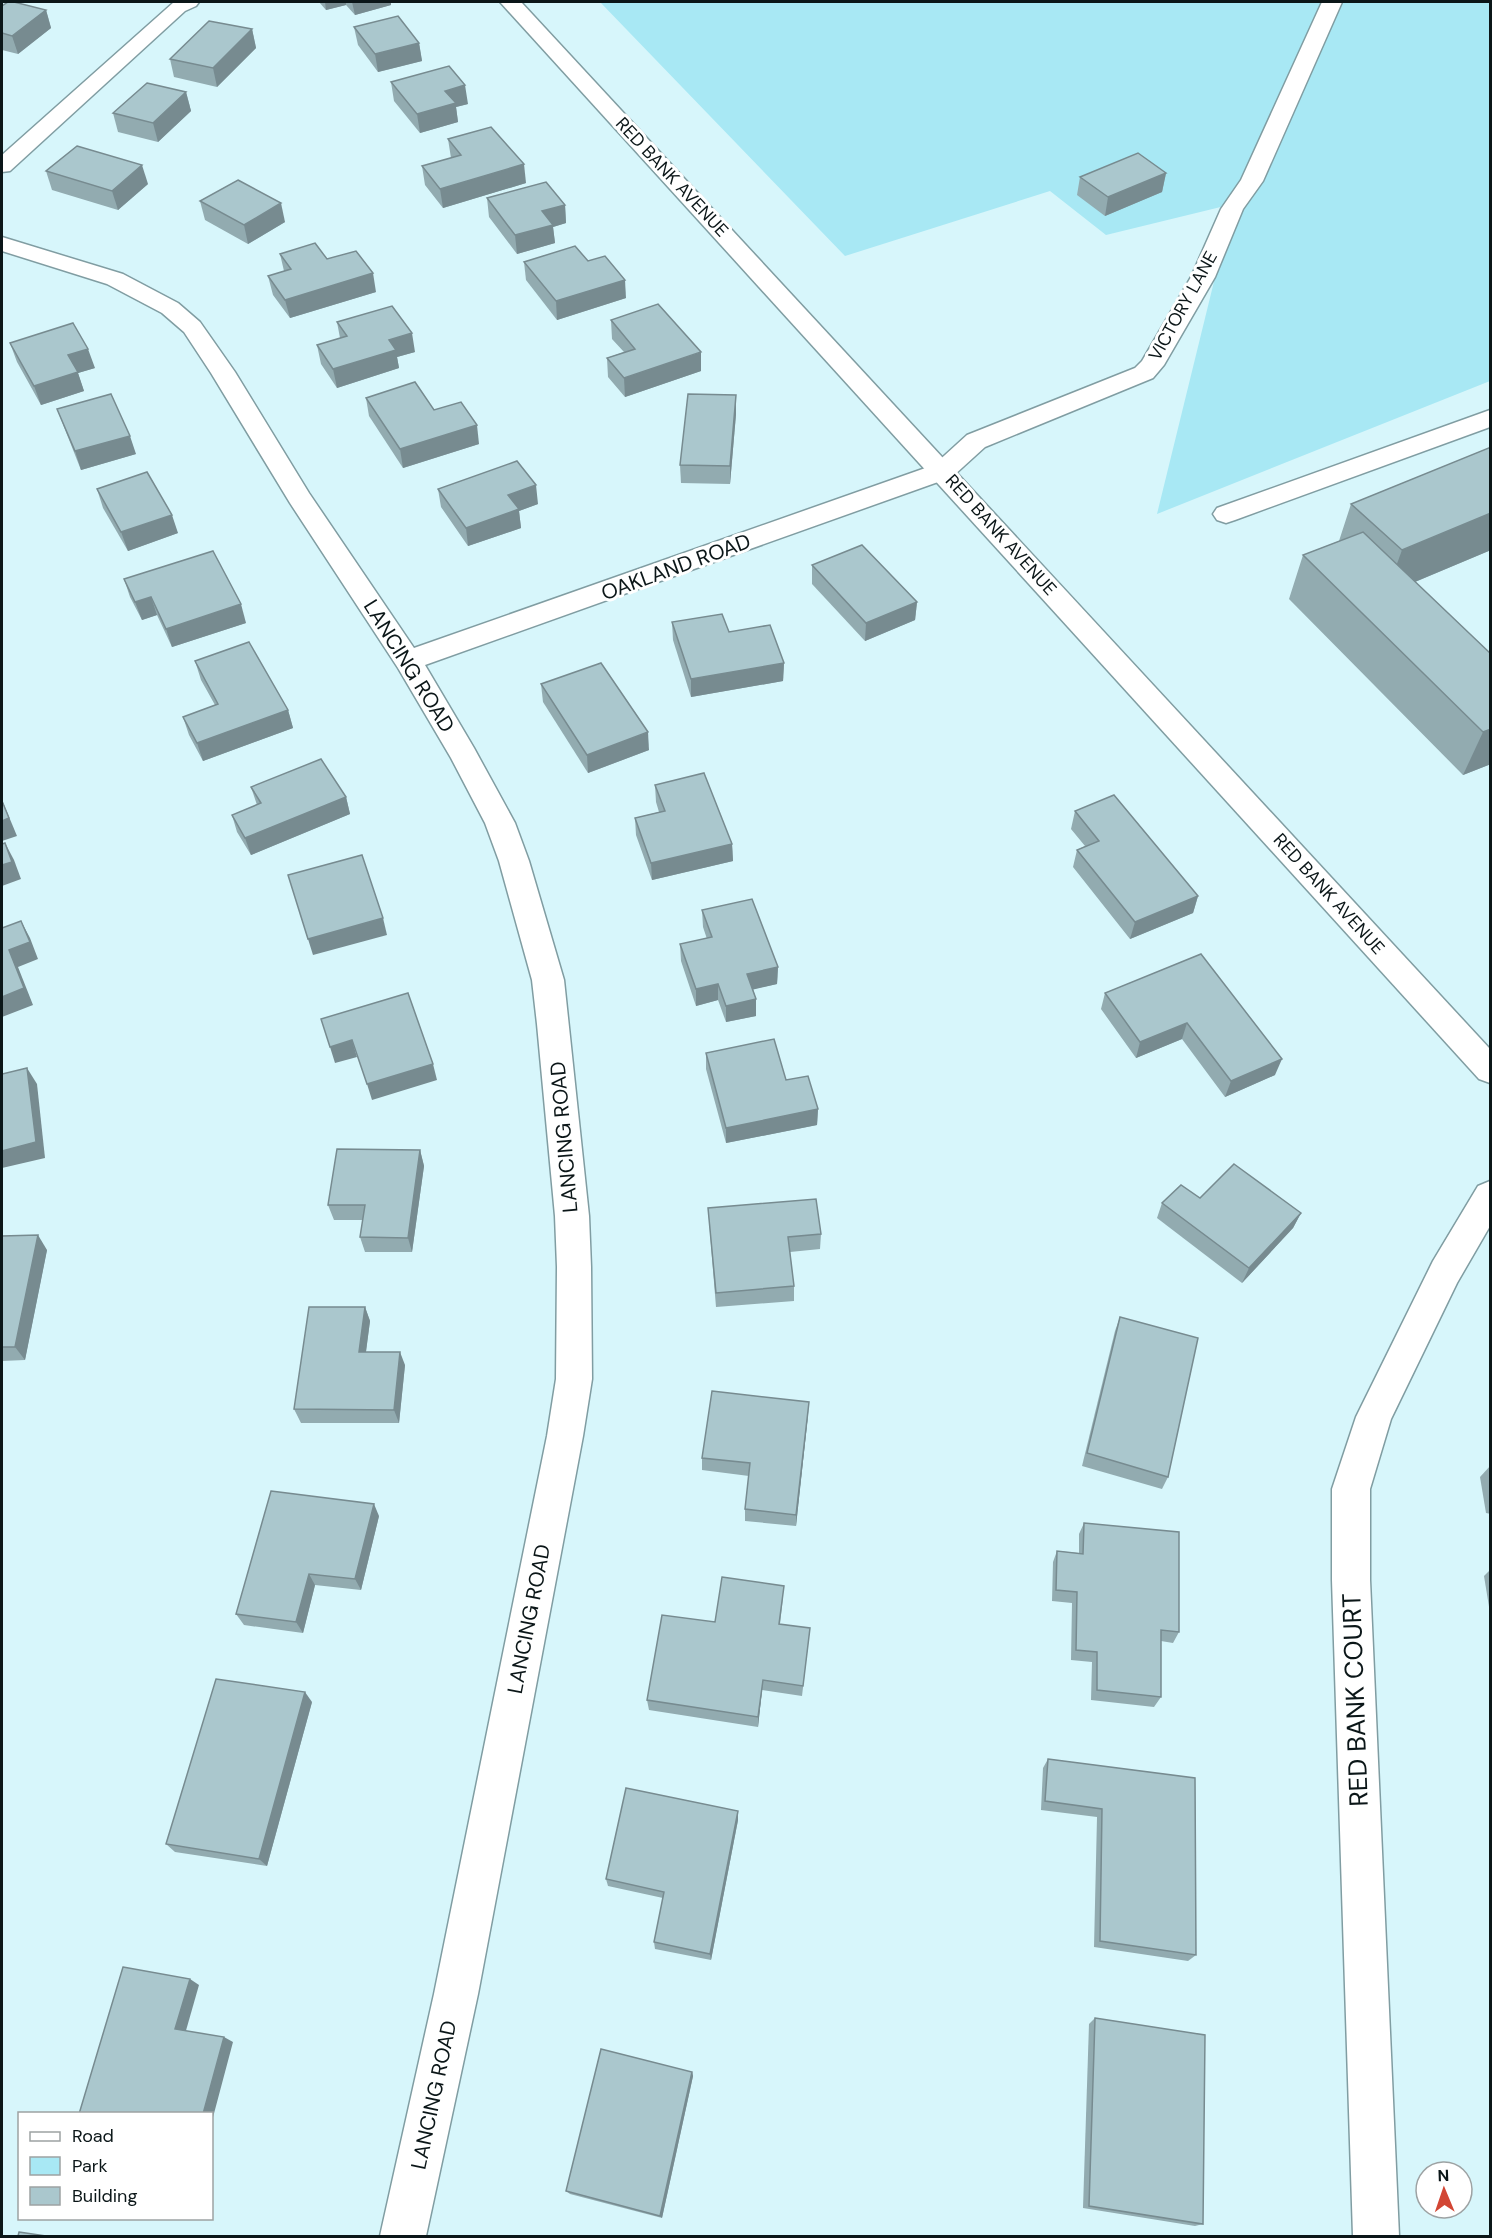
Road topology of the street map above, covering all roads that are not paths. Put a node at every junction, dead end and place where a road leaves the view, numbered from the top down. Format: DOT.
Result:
graph roads {
  1 [pos="189,2"];
  2 [pos="510,2"];
  3 [pos="1332,2"];
  4 [pos="2,166"];
  5 [pos="2,244"];
  6 [pos="1491,418"];
  7 [pos="943,471"];
  8 [pos="1226,514"];
  9 [pos="408,662"];
  10 [pos="1491,1070"];
  11 [pos="1491,1196"];
  12 [pos="403,2236"];
  13 [pos="1376,2236"];
  1 -- 4 [label="street"];
  2 -- 7 [label="street, RED BANK AVENUE"];
  3 -- 7 [label="street, VICTORY LANE"];
  5 -- 9 [label="street, LANCING ROAD"];
  6 -- 8 [label="street"];
  7 -- 9 [label="street, OAKLAND ROAD"];
  7 -- 10 [label="street, RED BANK AVENUE"];
  9 -- 12 [label="street, LANCING ROAD"];
  11 -- 13 [label="street, RED BANK COURT"];
}
